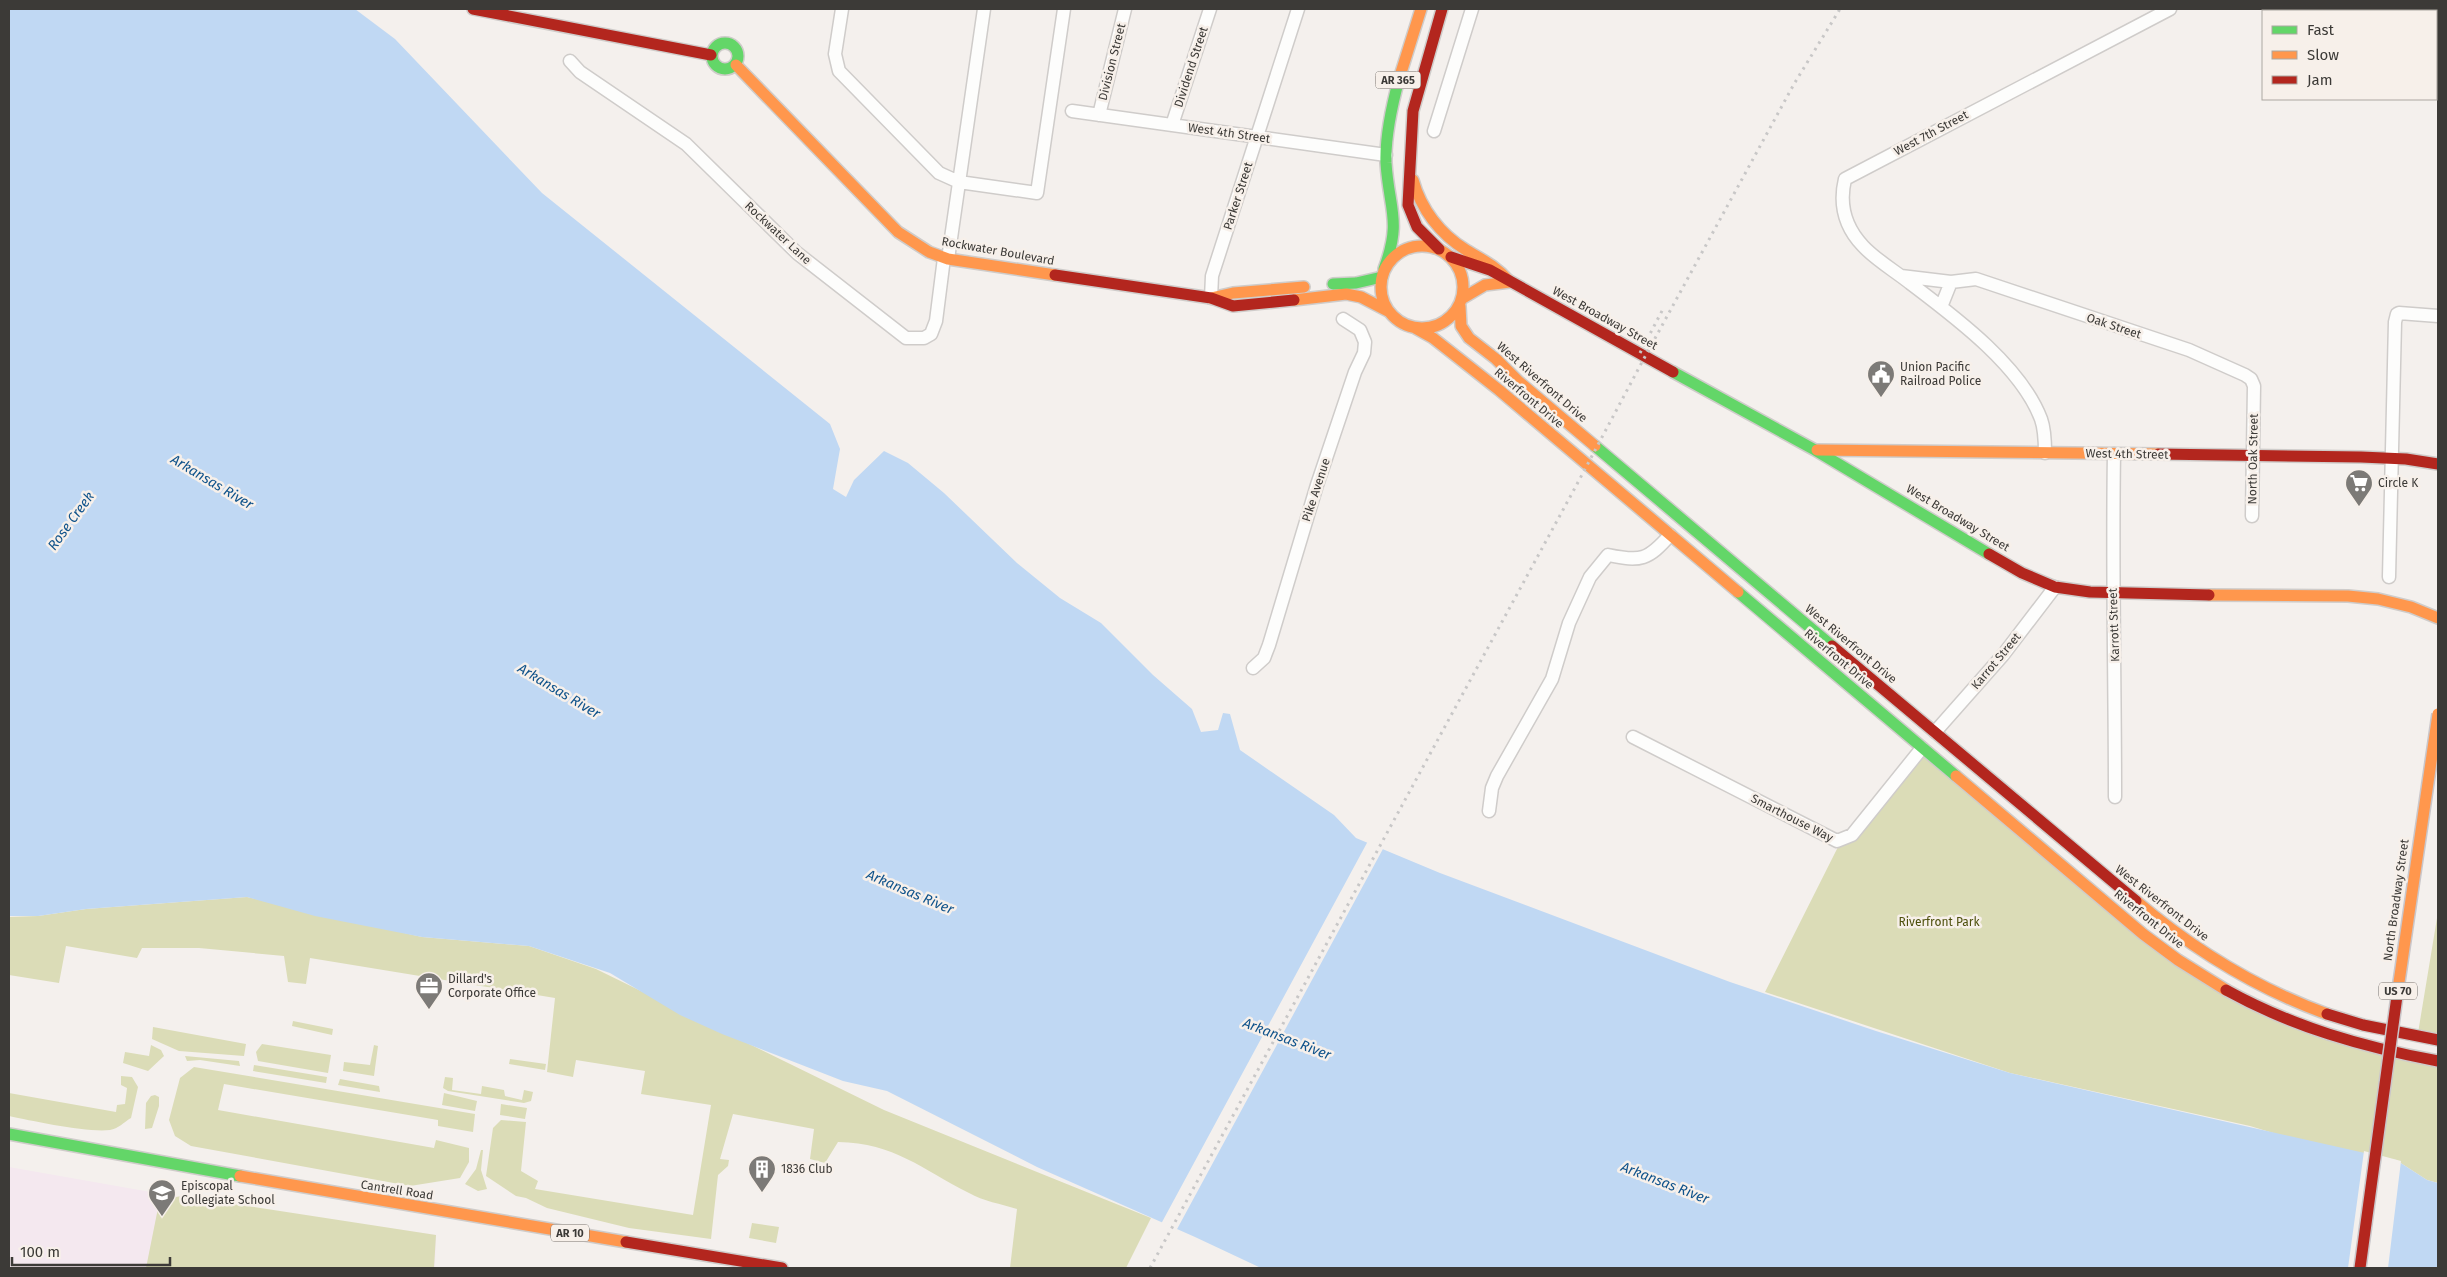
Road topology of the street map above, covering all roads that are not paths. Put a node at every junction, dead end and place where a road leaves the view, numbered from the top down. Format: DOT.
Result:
graph roads {
  1 [pos="473,9"];
  2 [pos="842,9"];
  3 [pos="983,9"];
  4 [pos="1064,9"];
  5 [pos="1125,9"];
  6 [pos="1210,9"];
  7 [pos="1298,9"];
  8 [pos="1421,9"];
  9 [pos="1442,9"];
  10 [pos="1472,9"];
  11 [pos="2170,9"];
  12 [pos="712,55"];
  13 [pos="570,61"];
  14 [pos="736,65"];
  15 [pos="1072,111"];
  16 [pos="1099,115"];
  17 [pos="1172,125"];
  18 [pos="1434,131"];
  19 [pos="1257,137"];
  20 [pos="1386,155"];
  21 [pos="1410,164"];
  22 [pos="959,182"];
  23 [pos="1447,254"];
  24 [pos="946,258"];
  25 [pos="1383,273"];
  26 [pos="1901,276"];
  27 [pos="1510,282"];
  28 [pos="1951,282"];
  29 [pos="1211,298"];
  30 [pos="1461,302"];
  31 [pos="1941,306"];
  32 [pos="1388,311"];
  33 [pos="2438,316"];
  34 [pos="1343,319"];
  35 [pos="1415,328"];
  36 [pos="2254,403"];
  37 [pos="1815,450"];
  38 [pos="2045,453"];
  39 [pos="2114,454"];
  40 [pos="2253,456"];
  41 [pos="2392,458"];
  42 [pos="2438,464"];
  43 [pos="2252,516"];
  44 [pos="1670,535"];
  45 [pos="2389,577"];
  46 [pos="2055,587"];
  47 [pos="2113,592"];
  48 [pos="2438,618"];
  49 [pos="1253,668"];
  50 [pos="2438,714"];
  51 [pos="1935,732"];
  52 [pos="1632,737"];
  53 [pos="1922,748"];
  54 [pos="2115,797"];
  55 [pos="1489,811"];
  56 [pos="2438,1040"];
  57 [pos="2438,1061"];
  58 [pos="9,1134"];
  59 [pos="782,1268"];
  60 [pos="2360,1268"];
  1 -- 12 [label="main road"];
  2 -- 22 [label="street"];
  3 -- 22 [label="street"];
  4 -- 22 [label="street"];
  5 -- 16 [label="street, Division Street"];
  6 -- 17 [label="street, Dividend Street"];
  7 -- 19 [label="street, Parker Street"];
  8 -- 20 [label="main road, AR 365"];
  9 -- 21 [label="main road, AR 365"];
  10 -- 18 [label="street"];
  11 -- 26 [label="street, West 7th Street"];
  12 -- 14 [label="main road"];
  12 -- 14 [label="main road, Rockwater Boulevard"];
  13 -- 24 [label="street, Rockwater Lane"];
  14 -- 24 [label="main road, Rockwater Boulevard"];
  15 -- 16 [label="street, West 4th Street"];
  16 -- 17 [label="street, West 4th Street"];
  17 -- 19 [label="street, West 4th Street"];
  19 -- 20 [label="street, West 4th Street"];
  19 -- 29 [label="street, Parker Street"];
  20 -- 25 [label="main road, AR 365"];
  21 -- 23 [label="main road"];
  21 -- 27 [label="main road, AR 365"];
  22 -- 24 [label="street"];
  23 -- 25 [label="main road"];
  23 -- 27 [label="main road, West Broadway Street"];
  23 -- 30 [label="main road"];
  24 -- 29 [label="main road, Rockwater Boulevard"];
  25 -- 29 [label="main road, Rockwater Boulevard"];
  25 -- 32 [label="main road, AR 365"];
  26 -- 28 [label="street, Oak Street"];
  26 -- 31 [label="street, West 7th Street"];
  27 -- 30 [label="main road"];
  27 -- 37 [label="main road, West Broadway Street / AR 365"];
  28 -- 31 [label="street"];
  28 -- 36 [label="street, Oak Street"];
  29 -- 32 [label="main road, Rockwater Boulevard"];
  30 -- 35 [label="main road"];
  30 -- 51 [label="main road, West Riverfront Drive"];
  31 -- 38 [label="street"];
  32 -- 35 [label="main road"];
  33 -- 41 [label="street"];
  34 -- 49 [label="street, Pike Avenue"];
  35 -- 44 [label="main road, Riverfront Drive"];
  36 -- 40 [label="street, North Oak Street"];
  37 -- 38 [label="main road, West 4th Street"];
  37 -- 46 [label="main road, West Broadway Street / AR 365"];
  38 -- 39 [label="main road, West 4th Street"];
  39 -- 40 [label="main road, West 4th Street"];
  39 -- 47 [label="street, Karrott Street"];
  40 -- 41 [label="main road, West 4th Street"];
  40 -- 43 [label="street, North Oak Street"];
  41 -- 42 [label="main road, West 4th Street"];
  41 -- 45 [label="street"];
  44 -- 53 [label="main road, Riverfront Drive"];
  44 -- 55 [label="street"];
  46 -- 47 [label="main road, West Broadway Street / AR 365"];
  46 -- 51 [label="street, Karrot Street"];
  47 -- 48 [label="main road, West Broadway Street / AR 365"];
  47 -- 54 [label="street, Karrott Street"];
  50 -- 60 [label="main road, North Broadway Street / US 70, bridge"];
  51 -- 53 [label="main road"];
  51 -- 56 [label="main road, West Riverfront Drive"];
  52 -- 53 [label="street, Smarthouse Way"];
  53 -- 57 [label="main road, Riverfront Drive"];
  58 -- 59 [label="main road, Cantrell Road / AR 10"];
}
